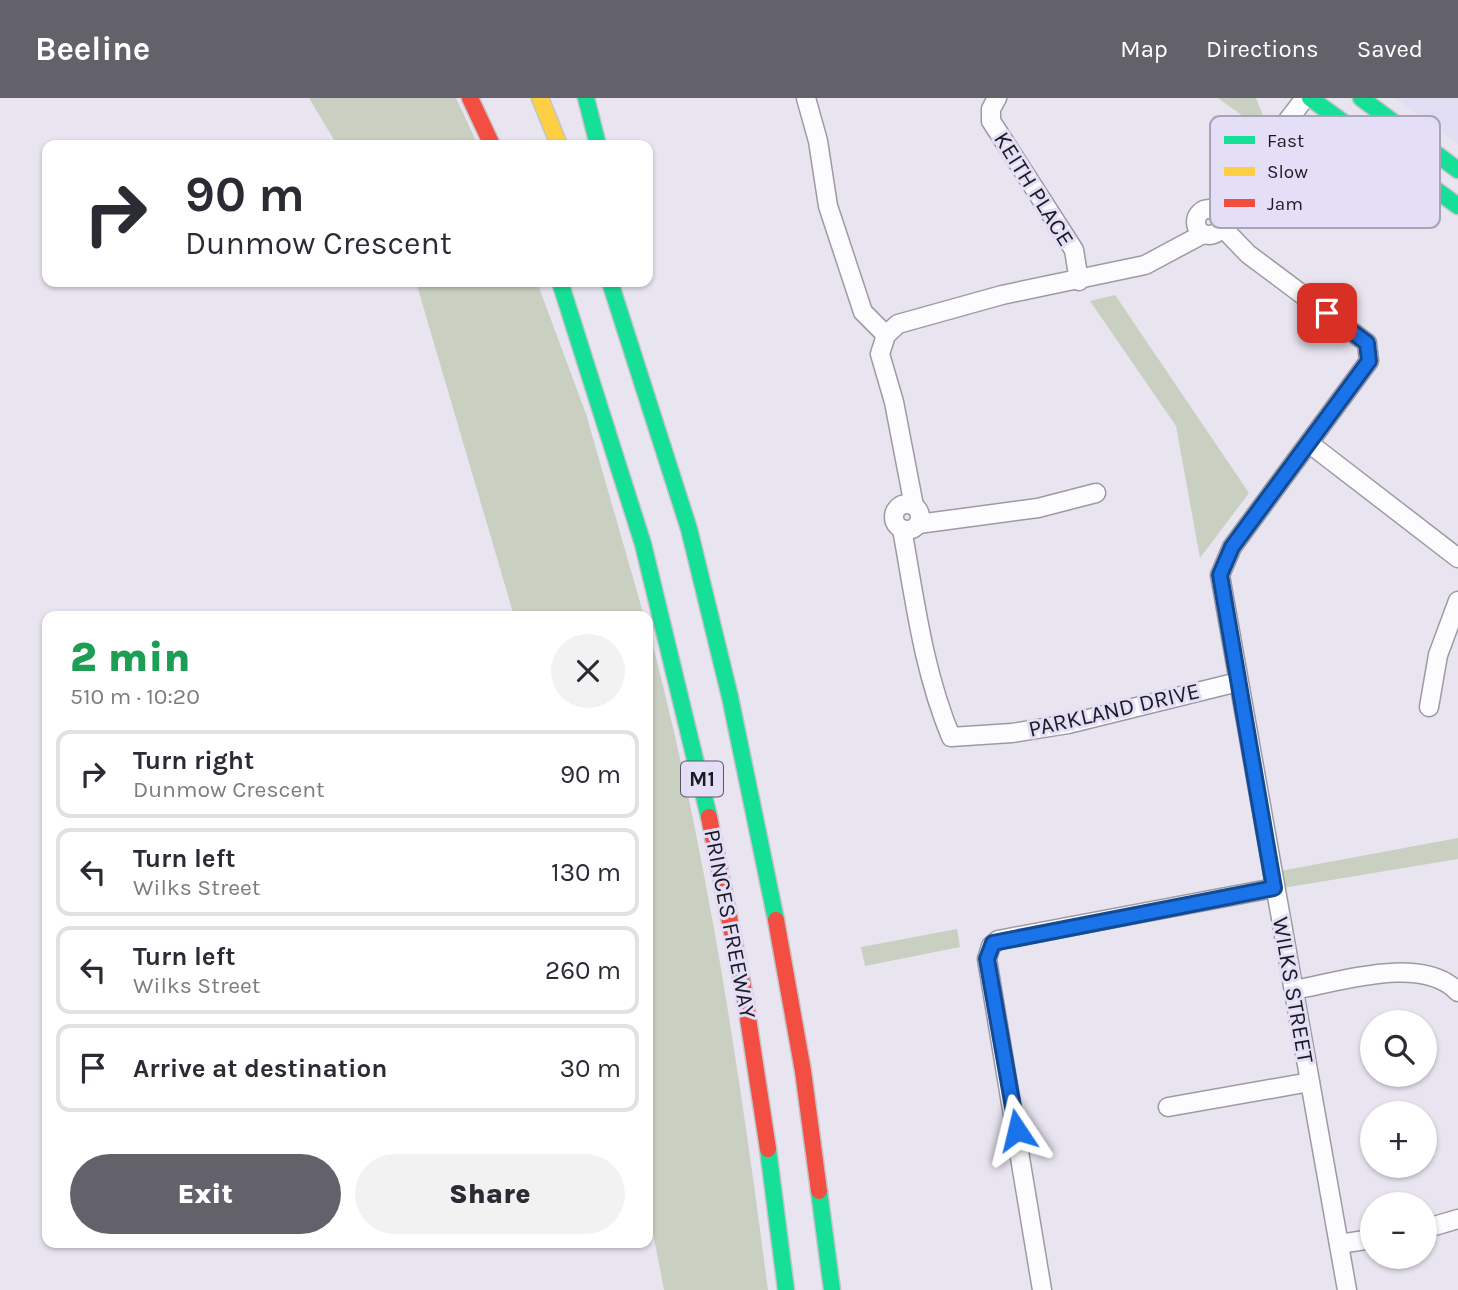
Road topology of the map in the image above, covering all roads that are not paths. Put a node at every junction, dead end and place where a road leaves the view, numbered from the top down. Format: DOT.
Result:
graph roads {
  1 [pos="470,98"];
  2 [pos="540,98"];
  3 [pos="586,98"];
  4 [pos="806,98"];
  5 [pos="997,98"];
  6 [pos="1308,98"];
  7 [pos="1361,98"];
  8 [pos="1294,116"];
  9 [pos="1333,116"];
  10 [pos="1385,116"];
  11 [pos="490,140"];
  12 [pos="557,140"];
  13 [pos="597,140"];
  14 [pos="1440,157"];
  15 [pos="1458,170"];
  16 [pos="1440,193"];
  17 [pos="1458,206"];
  18 [pos="1210,225"];
  19 [pos="1216,228"];
  20 [pos="1079,281"];
  21 [pos="556,287"];
  22 [pos="563,287"];
  23 [pos="612,287"];
  24 [pos="886,335"];
  25 [pos="651,358"];
  26 [pos="590,365"];
  27 [pos="1310,444"];
  28 [pos="1096,493"];
  29 [pos="911,518"];
  30 [pos="689,529"];
  31 [pos="1458,558"];
  32 [pos="1458,601"];
  33 [pos="1238,682"];
  34 [pos="1429,707"];
  35 [pos="1274,888"];
  36 [pos="1294,990"];
  37 [pos="1458,992"];
  38 [pos="1310,1082"];
  39 [pos="1168,1107"];
  40 [pos="1458,1219"];
  41 [pos="1437,1225"];
  42 [pos="1360,1241"];
  43 [pos="1339,1244"];
  44 [pos="786,1290"];
  45 [pos="832,1290"];
  46 [pos="1042,1290"];
  47 [pos="1347,1290"];
  1 -- 11 [label="highway"];
  2 -- 12 [label="highway"];
  3 -- 13 [label="highway"];
  4 -- 24 [label="street"];
  5 -- 20 [label="street, KEITH PLACE"];
  6 -- 8 [label="street"];
  6 -- 9 [label="highway"];
  7 -- 10 [label="highway"];
  14 -- 15 [label="highway"];
  16 -- 17 [label="highway"];
  18 -- 20 [label="street"];
  19 -- 27 [label="street, WILKS STREET"];
  20 -- 24 [label="street"];
  21 -- 26 [label="highway"];
  22 -- 26 [label="highway, PRINCES FREEWAY / M1"];
  23 -- 30 [label="highway, PRINCES FREEWAY / M1"];
  24 -- 29 [label="street, PARKLAND DRIVE"];
  25 -- 30 [label="highway"];
  26 -- 44 [label="highway, PRINCES FREEWAY / M1"];
  27 -- 31 [label="street"];
  27 -- 33 [label="street, WILKS STREET"];
  28 -- 29 [label="street"];
  29 -- 33 [label="street, PARKLAND DRIVE"];
  30 -- 45 [label="highway, PRINCES FREEWAY / M1"];
  32 -- 34 [label="street"];
  33 -- 35 [label="street, WILKS STREET"];
  35 -- 36 [label="street, WILKS STREET"];
  35 -- 46 [label="street"];
  36 -- 37 [label="street"];
  36 -- 38 [label="street, WILKS STREET"];
  38 -- 39 [label="street"];
  38 -- 43 [label="street, WILKS STREET"];
  40 -- 41 [label="street"];
  42 -- 43 [label="street"];
  43 -- 47 [label="street, WILKS STREET"];
}
